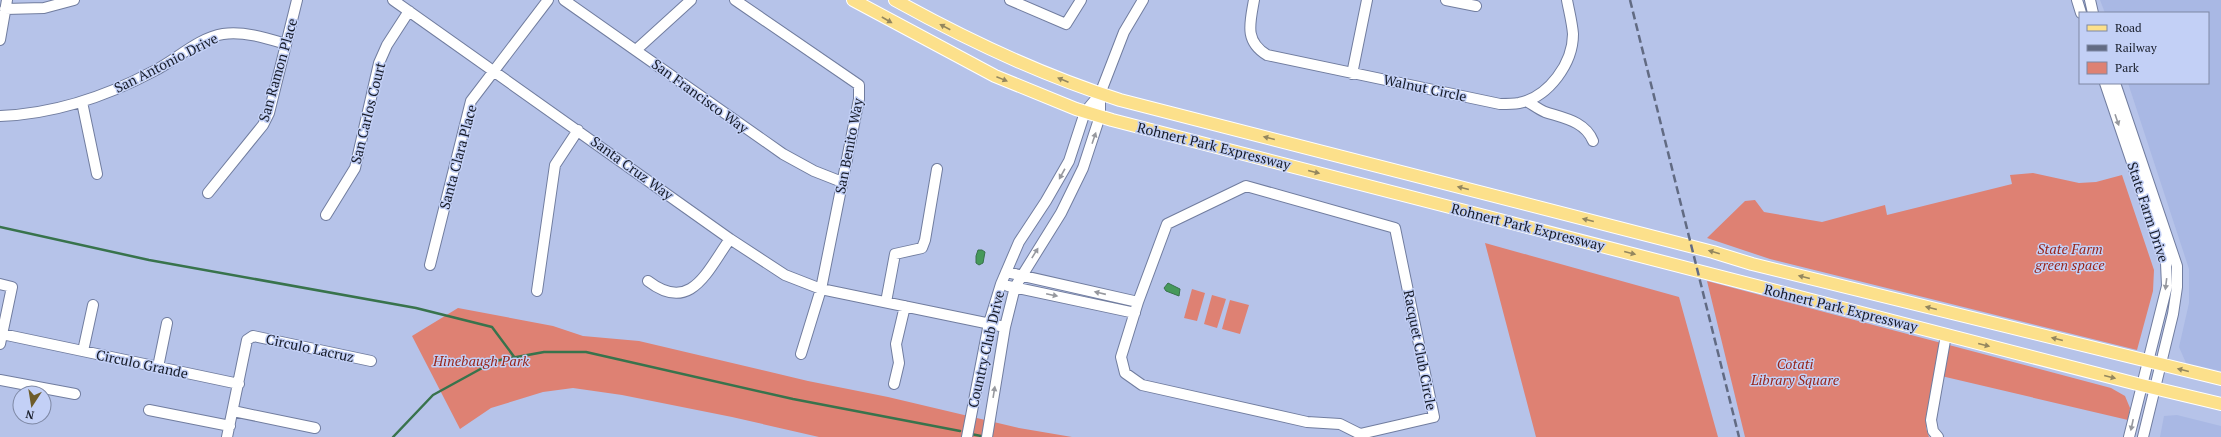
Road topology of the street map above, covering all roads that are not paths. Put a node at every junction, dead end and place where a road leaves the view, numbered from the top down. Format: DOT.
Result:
graph roads {
  1 [pos="74,0"];
  2 [pos="297,0"];
  3 [pos="393,0"];
  4 [pos="548,0"];
  5 [pos="564,0"];
  6 [pos="691,0"];
  7 [pos="734,0"];
  8 [pos="853,0"];
  9 [pos="895,0"];
  10 [pos="1010,0"];
  11 [pos="1081,0"];
  12 [pos="1143,0"];
  13 [pos="1254,0"];
  14 [pos="1367,0"];
  15 [pos="1446,0"];
  16 [pos="1567,0"];
  17 [pos="2077,0"];
  18 [pos="2090,0"];
  19 [pos="6,4"];
  20 [pos="1476,6"];
  21 [pos="409,11"];
  22 [pos="2081,12"];
  23 [pos="2093,12"];
  24 [pos="0,40"];
  25 [pos="286,44"];
  26 [pos="636,50"];
  27 [pos="495,71"];
  28 [pos="1352,74"];
  29 [pos="2105,84"];
  30 [pos="2115,84"];
  31 [pos="1100,94"];
  32 [pos="1526,101"];
  33 [pos="82,102"];
  34 [pos="1085,112"];
  35 [pos="0,116"];
  36 [pos="1100,116"];
  37 [pos="578,130"];
  38 [pos="1593,141"];
  39 [pos="937,169"];
  40 [pos="97,174"];
  41 [pos="842,182"];
  42 [pos="208,193"];
  43 [pos="326,215"];
  44 [pos="730,239"];
  45 [pos="430,265"];
  46 [pos="1006,272"];
  47 [pos="1021,275"];
  48 [pos="648,281"];
  49 [pos="0,284"];
  50 [pos="1001,284"];
  51 [pos="1015,287"];
  52 [pos="821,289"];
  53 [pos="537,291"];
  54 [pos="886,302"];
  55 [pos="1138,302"];
  56 [pos="93,305"];
  57 [pos="905,306"];
  58 [pos="1135,313"];
  59 [pos="166,323"];
  60 [pos="989,323"];
  61 [pos="1005,327"];
  62 [pos="1946,335"];
  63 [pos="1,339"];
  64 [pos="83,351"];
  65 [pos="801,354"];
  66 [pos="372,361"];
  67 [pos="2147,361"];
  68 [pos="2160,364"];
  69 [pos="158,367"];
  70 [pos="2221,379"];
  71 [pos="0,380"];
  72 [pos="239,384"];
  73 [pos="894,384"];
  74 [pos="2140,385"];
  75 [pos="2154,388"];
  76 [pos="75,394"];
  77 [pos="2221,404"];
  78 [pos="149,410"];
  79 [pos="233,411"];
  80 [pos="230,426"];
  81 [pos="315,428"];
  82 [pos="987,434"];
  83 [pos="227,437"];
  84 [pos="967,437"];
  85 [pos="1938,437"];
  86 [pos="2129,437"];
  87 [pos="2143,437"];
  1 -- 19 [label="street"];
  2 -- 25 [label="street, San Ramon Place"];
  3 -- 21 [label="street, Santa Cruz Way"];
  4 -- 27 [label="street, Santa Clara Place"];
  5 -- 26 [label="street, San Francisco Way"];
  6 -- 26 [label="street"];
  7 -- 41 [label="street, San Benito Way"];
  8 -- 34 [label="main road, Rohnert Park Expressway, one-way"];
  31 -- 9 [label="main road, Rohnert Park Expressway, one-way"];
  10 -- 11 [label="street"];
  12 -- 31 [label="street, Country Club Drive"];
  13 -- 28 [label="street, Walnut Circle"];
  14 -- 28 [label="street"];
  15 -- 20 [label="street"];
  16 -- 32 [label="street, Walnut Circle"];
  17 -- 22 [label="street"];
  18 -- 23 [label="street"];
  19 -- 24 [label="street"];
  21 -- 27 [label="street, Santa Cruz Way"];
  21 -- 43 [label="street, San Carlos Court"];
  25 -- 33 [label="street, San Antonio Drive"];
  25 -- 42 [label="street, San Ramon Place"];
  26 -- 41 [label="street, San Francisco Way"];
  27 -- 37 [label="street, Santa Cruz Way"];
  27 -- 45 [label="street, Santa Clara Place"];
  28 -- 32 [label="street, Walnut Circle"];
  29 -- 67 [label="street, State Farm Drive, one-way"];
  30 -- 68 [label="street, State Farm Drive"];
  31 -- 34 [label="street, Country Club Drive"];
  31 -- 36 [label="street, Country Club Drive"];
  67 -- 31 [label="main road, Rohnert Park Expressway, one-way"];
  32 -- 38 [label="street"];
  33 -- 35 [label="street, San Antonio Drive"];
  33 -- 40 [label="street"];
  34 -- 36 [label="main road, Rohnert Park Expressway"];
  34 -- 46 [label="street, Country Club Drive, one-way"];
  47 -- 36 [label="street, Country Club Drive, one-way"];
  36 -- 62 [label="main road, Rohnert Park Expressway, one-way"];
  37 -- 44 [label="street, Santa Cruz Way"];
  37 -- 53 [label="street"];
  39 -- 54 [label="street"];
  41 -- 52 [label="street, San Benito Way"];
  44 -- 48 [label="street"];
  44 -- 52 [label="street, Santa Cruz Way"];
  46 -- 47 [label="street"];
  46 -- 50 [label="street, Country Club Drive"];
  47 -- 51 [label="street, Country Club Drive"];
  55 -- 47 [label="street, one-way"];
  49 -- 63 [label="street"];
  50 -- 51 [label="street"];
  50 -- 60 [label="street, Country Club Drive"];
  51 -- 58 [label="street, one-way"];
  51 -- 61 [label="street, Country Club Drive"];
  52 -- 54 [label="street, Santa Cruz Way"];
  52 -- 65 [label="street, San Benito Way"];
  54 -- 57 [label="street, Santa Cruz Way"];
  55 -- 58 [label="street, Racquet Club Circle"];
  55 -- 58 [label="street, Racquet Club Circle"];
  56 -- 64 [label="street"];
  57 -- 60 [label="street, Santa Cruz Way"];
  57 -- 73 [label="street"];
  59 -- 69 [label="street"];
  60 -- 61 [label="street, Santa Cruz Way"];
  60 -- 84 [label="street, Country Club Drive"];
  82 -- 61 [label="street, Country Club Drive, one-way"];
  62 -- 74 [label="main road, Rohnert Park Expressway, one-way"];
  62 -- 85 [label="street"];
  63 -- 64 [label="street, Circulo Grande"];
  64 -- 69 [label="street, Circulo Grande"];
  66 -- 72 [label="street, Circulo Lacruz"];
  67 -- 68 [label="main road, Rohnert Park Expressway"];
  67 -- 74 [label="street, State Farm Drive"];
  70 -- 68 [label="main road, Rohnert Park Expressway, one-way"];
  68 -- 75 [label="street, State Farm Drive"];
  69 -- 72 [label="street, Circulo Grande"];
  71 -- 76 [label="street"];
  72 -- 79 [label="street"];
  74 -- 75 [label="main road, Rohnert Park Expressway"];
  74 -- 86 [label="street, State Farm Drive, one-way"];
  75 -- 77 [label="main road, Rohnert Park Expressway"];
  75 -- 87 [label="street, State Farm Drive"];
  78 -- 80 [label="street"];
  79 -- 80 [label="street"];
  79 -- 81 [label="street"];
  80 -- 83 [label="street"];
}
